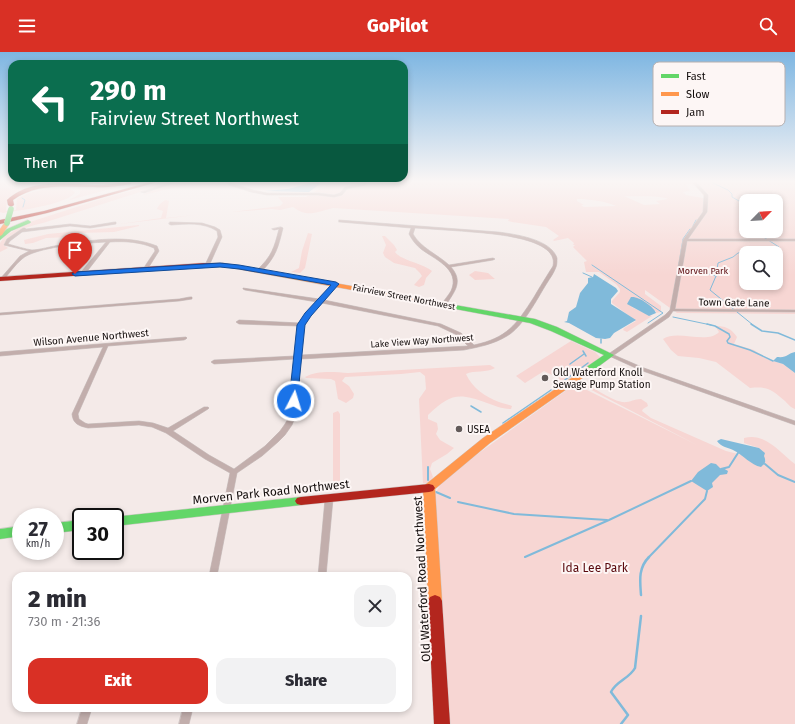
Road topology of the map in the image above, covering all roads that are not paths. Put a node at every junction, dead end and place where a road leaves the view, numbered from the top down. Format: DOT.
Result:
graph roads {
  1 [pos="9,212"];
  2 [pos="14,212"];
  3 [pos="40,212"];
  4 [pos="42,212"];
  5 [pos="62,212"];
  6 [pos="704,212"];
  7 [pos="0,215"];
  8 [pos="24,217"];
  9 [pos="340,221"];
  10 [pos="115,223"];
  11 [pos="171,223"];
  12 [pos="4,224"];
  13 [pos="413,227"];
  14 [pos="21,228"];
  15 [pos="274,229"];
  16 [pos="0,234"];
  17 [pos="0,238"];
  18 [pos="685,240"];
  19 [pos="795,240"];
  20 [pos="110,241"];
  21 [pos="33,251"];
  22 [pos="493,259"];
  23 [pos="207,265"];
  24 [pos="449,266"];
  25 [pos="146,269"];
  26 [pos="259,270"];
  27 [pos="83,273"];
  28 [pos="1,279"];
  29 [pos="336,284"];
  30 [pos="245,289"];
  31 [pos="190,298"];
  32 [pos="320,301"];
  33 [pos="444,304"];
  34 [pos="795,311"];
  35 [pos="671,312"];
  36 [pos="0,314"];
  37 [pos="521,319"];
  38 [pos="239,322"];
  39 [pos="301,325"];
  40 [pos="184,338"];
  41 [pos="106,344"];
  42 [pos="473,346"];
  43 [pos="0,354"];
  44 [pos="610,355"];
  45 [pos="298,357"];
  46 [pos="214,362"];
  47 [pos="206,408"];
  48 [pos="795,423"];
  49 [pos="168,431"];
  50 [pos="234,472"];
  51 [pos="429,488"];
  52 [pos="329,499"];
  53 [pos="227,508"];
  54 [pos="124,520"];
  55 [pos="12,533"];
  56 [pos="0,534"];
  57 [pos="214,572"];
  58 [pos="322,572"];
  59 [pos="86,712"];
  60 [pos="187,712"];
  61 [pos="82,724"];
  62 [pos="184,724"];
  63 [pos="442,724"];
  1 -- 12 [label="main road, bridge"];
  2 -- 7 [label="main road"];
  3 -- 8 [label="main road"];
  4 -- 8 [label="main road"];
  5 -- 14 [label="main road"];
  6 -- 18 [label="street"];
  8 -- 12 [label="main road"];
  9 -- 13 [label="street, Lake View Way Northwest"];
  10 -- 14 [label="street"];
  11 -- 23 [label="street"];
  12 -- 14 [label="main road"];
  12 -- 16 [label="main road"];
  13 -- 24 [label="street"];
  13 -- 37 [label="street, Lake View Way Northwest"];
  14 -- 17 [label="main road"];
  14 -- 21 [label="street"];
  15 -- 26 [label="street"];
  18 -- 19 [label="street"];
  18 -- 35 [label="street"];
  20 -- 21 [label="street"];
  20 -- 25 [label="street"];
  20 -- 27 [label="street"];
  21 -- 28 [label="street"];
  22 -- 24 [label="street"];
  23 -- 25 [label="main road, Fairview Street Northwest"];
  23 -- 26 [label="main road, Fairview Street Northwest"];
  24 -- 33 [label="street"];
  25 -- 27 [label="main road, Fairview Street Northwest"];
  26 -- 29 [label="main road, Fairview Street Northwest"];
  27 -- 28 [label="main road, Fairview Street Northwest"];
  29 -- 32 [label="street"];
  29 -- 33 [label="main road, Fairview Street Northwest"];
  30 -- 32 [label="street"];
  31 -- 36 [label="street"];
  32 -- 39 [label="street"];
  32 -- 42 [label="street"];
  33 -- 37 [label="main road, Fairview Street Northwest"];
  34 -- 35 [label="street, Town Gate Lane"];
  35 -- 44 [label="street, Old Waterford Road Northwest"];
  37 -- 42 [label="street, Lake View Way Northwest"];
  37 -- 44 [label="main road, Fairview Street Northwest"];
  38 -- 39 [label="street"];
  39 -- 45 [label="street"];
  40 -- 41 [label="street, Wilson Avenue Northwest"];
  41 -- 43 [label="street, Wilson Avenue Northwest"];
  41 -- 49 [label="street"];
  42 -- 45 [label="street, Lake View Way Northwest"];
  44 -- 48 [label="street"];
  44 -- 51 [label="main road, Old Waterford Road Northwest"];
  45 -- 46 [label="street, Lake View Way Northwest"];
  45 -- 50 [label="street"];
  47 -- 49 [label="street"];
  49 -- 50 [label="street"];
  50 -- 53 [label="street"];
  51 -- 52 [label="main road, Morven Park Road Northwest"];
  51 -- 63 [label="main road, Old Waterford Road Northwest"];
  52 -- 53 [label="main road, Morven Park Road Northwest"];
  52 -- 58 [label="street"];
  53 -- 54 [label="main road, Morven Park Road Northwest"];
  53 -- 57 [label="street"];
  55 -- 56 [label="main road"];
  59 -- 61 [label="street"];
  60 -- 62 [label="street"];
}
